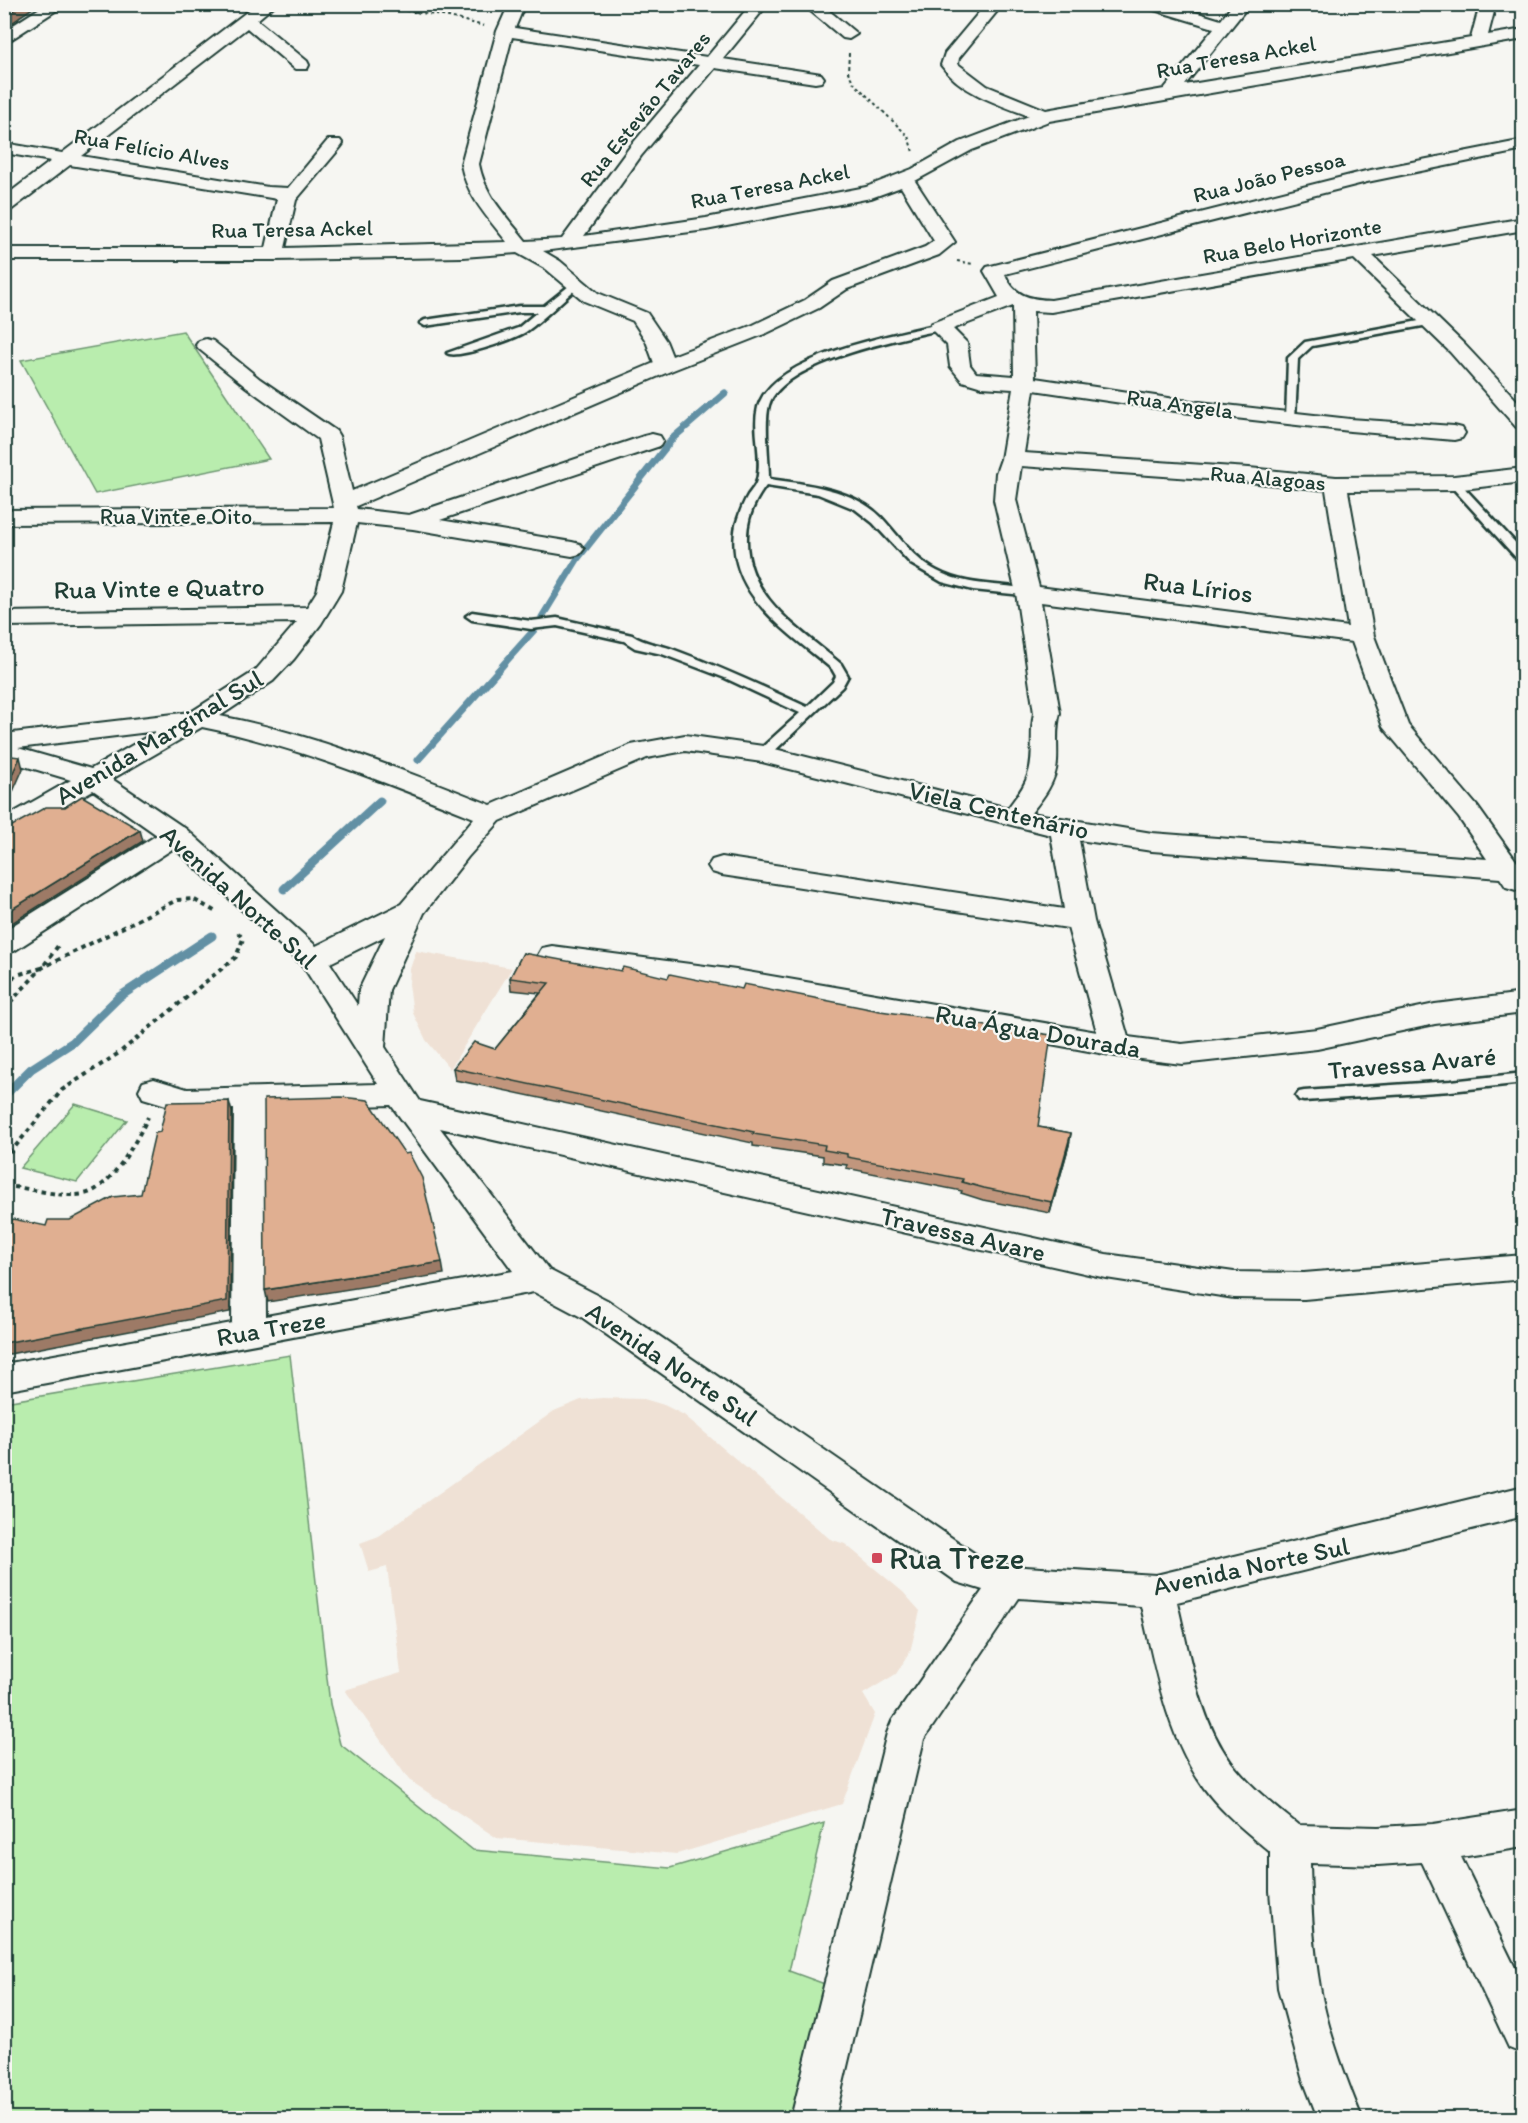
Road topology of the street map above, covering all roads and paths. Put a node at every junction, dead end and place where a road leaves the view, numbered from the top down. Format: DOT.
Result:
graph roads {
  1 [pos="58,4"];
  2 [pos="267,4"];
  3 [pos="358,4"];
  4 [pos="517,4"];
  5 [pos="760,4"];
  6 [pos="810,4"];
  7 [pos="995,4"];
  8 [pos="1150,4"];
  9 [pos="1242,4"];
  10 [pos="1488,4"];
  11 [pos="246,19"];
  12 [pos="1225,26"];
  13 [pos="505,31"];
  14 [pos="849,34"];
  15 [pos="1524,34"];
  16 [pos="4,39"];
  17 [pos="1478,41"];
  18 [pos="710,63"];
  19 [pos="301,65"];
  20 [pos="815,78"];
  21 [pos="1170,93"];
  22 [pos="1045,116"];
  23 [pos="334,144"];
  24 [pos="1524,145"];
  25 [pos="4,148"];
  26 [pos="64,159"];
  27 [pos="928,167"];
  28 [pos="905,179"];
  29 [pos="293,194"];
  30 [pos="4,206"];
  31 [pos="1524,224"];
  32 [pos="568,244"];
  33 [pos="522,248"];
  34 [pos="4,254"];
  35 [pos="274,254"];
  36 [pos="1360,254"];
  37 [pos="574,285"];
  38 [pos="1017,302"];
  39 [pos="546,309"];
  40 [pos="1431,322"];
  41 [pos="425,323"];
  42 [pos="939,327"];
  43 [pos="206,345"];
  44 [pos="453,353"];
  45 [pos="666,366"];
  46 [pos="1025,383"];
  47 [pos="1290,419"];
  48 [pos="1524,422"];
  49 [pos="1454,433"];
  50 [pos="652,441"];
  51 [pos="1012,459"];
  52 [pos="1524,475"];
  53 [pos="763,482"];
  54 [pos="1454,483"];
  55 [pos="1336,484"];
  56 [pos="345,509"];
  57 [pos="4,517"];
  58 [pos="413,522"];
  59 [pos="572,549"];
  60 [pos="1524,560"];
  61 [pos="1028,593"];
  62 [pos="315,614"];
  63 [pos="472,616"];
  64 [pos="4,619"];
  65 [pos="1362,636"];
  66 [pos="808,712"];
  67 [pos="198,719"];
  68 [pos="4,742"];
  69 [pos="4,753"];
  70 [pos="763,754"];
  71 [pos="95,779"];
  72 [pos="491,815"];
  73 [pos="1014,818"];
  74 [pos="1064,829"];
  75 [pos="4,830"];
  76 [pos="176,835"];
  77 [pos="722,866"];
  78 [pos="1518,877"];
  79 [pos="411,910"];
  80 [pos="227,918"];
  81 [pos="1080,921"];
  82 [pos="232,925"];
  83 [pos="4,944"];
  84 [pos="552,955"];
  85 [pos="313,959"];
  86 [pos="1524,1003"];
  87 [pos="4,1009"];
  88 [pos="1116,1046"];
  89 [pos="370,1049"];
  90 [pos="1524,1078"];
  91 [pos="153,1090"];
  92 [pos="1304,1096"];
  93 [pos="249,1098"];
  94 [pos="404,1102"];
  95 [pos="4,1161"];
  96 [pos="14,1187"];
  97 [pos="1524,1267"];
  98 [pos="537,1280"];
  99 [pos="249,1332"];
  100 [pos="4,1378"];
  101 [pos="1524,1501"];
  102 [pos="1009,1581"];
  103 [pos="1156,1591"];
  104 [pos="1524,1828"];
  105 [pos="1433,1843"];
  106 [pos="1290,1844"];
  107 [pos="1524,2033"];
  108 [pos="813,2118"];
  109 [pos="1340,2118"];
  1 -- 16 [label="street"];
  2 -- 11 [label="street"];
  3 -- 13 [label="path"];
  4 -- 13 [label="street"];
  5 -- 18 [label="street, Rua Estevão Tavares"];
  6 -- 14 [label="street"];
  7 -- 22 [label="street"];
  8 -- 12 [label="street"];
  9 -- 12 [label="street"];
  10 -- 17 [label="street"];
  11 -- 19 [label="street"];
  11 -- 26 [label="street"];
  12 -- 21 [label="street"];
  13 -- 18 [label="street"];
  13 -- 33 [label="street"];
  14 -- 27 [label="path"];
  15 -- 17 [label="street, Rua Teresa Ackel"];
  17 -- 21 [label="street, Rua Teresa Ackel"];
  18 -- 20 [label="street"];
  18 -- 32 [label="street, Rua Estevão Tavares"];
  21 -- 22 [label="street, Rua Teresa Ackel"];
  22 -- 27 [label="street, Rua Teresa Ackel"];
  23 -- 29 [label="street"];
  24 -- 38 [label="street, Rua João Pessoa"];
  25 -- 26 [label="street, Rua Felício Alves"];
  26 -- 29 [label="street, Rua Felício Alves"];
  26 -- 30 [label="street"];
  27 -- 28 [label="street, Rua Teresa Ackel"];
  28 -- 32 [label="street, Rua Teresa Ackel"];
  28 -- 45 [label="street"];
  29 -- 35 [label="street"];
  31 -- 36 [label="street, Rua Belo Horizonte"];
  32 -- 33 [label="street, Rua Teresa Ackel"];
  33 -- 35 [label="street, Rua Teresa Ackel"];
  33 -- 37 [label="street"];
  34 -- 35 [label="street, Rua Teresa Ackel"];
  36 -- 38 [label="street, Rua Belo Horizonte"];
  36 -- 40 [label="street"];
  37 -- 39 [label="lane"];
  37 -- 45 [label="street"];
  38 -- 42 [label="street"];
  38 -- 46 [label="street"];
  39 -- 41 [label="lane"];
  39 -- 44 [label="lane"];
  40 -- 47 [label="lane"];
  40 -- 48 [label="street"];
  42 -- 46 [label="street, Rua Angela"];
  42 -- 53 [label="lane"];
  43 -- 56 [label="street, Avenida Marginal Sul"];
  45 -- 56 [label="street"];
  46 -- 47 [label="street, Rua Angela"];
  46 -- 51 [label="street"];
  47 -- 49 [label="street, Rua Angela"];
  50 -- 58 [label="street"];
  51 -- 55 [label="street, Rua Alagoas"];
  51 -- 61 [label="street"];
  52 -- 54 [label="street, Rua Alagoas"];
  53 -- 61 [label="lane"];
  53 -- 66 [label="lane"];
  54 -- 55 [label="street, Rua Alagoas"];
  54 -- 60 [label="lane"];
  55 -- 65 [label="street"];
  56 -- 57 [label="street, Rua Vinte e Oito"];
  56 -- 58 [label="street, Rua Vinte e Oito"];
  56 -- 62 [label="street, Avenida Marginal Sul"];
  58 -- 59 [label="street, Rua Vinte e Oito"];
  61 -- 65 [label="street, Rua Lírios"];
  61 -- 73 [label="street"];
  62 -- 64 [label="street, Rua Vinte e Quatro"];
  62 -- 67 [label="street, Avenida Marginal Sul"];
  63 -- 66 [label="lane"];
  65 -- 78 [label="street"];
  66 -- 70 [label="lane"];
  67 -- 68 [label="street"];
  67 -- 71 [label="street, Avenida Marginal Sul"];
  67 -- 72 [label="street"];
  69 -- 71 [label="street, Avenida Norte Sul"];
  70 -- 72 [label="street, Viela Centenário"];
  70 -- 73 [label="street, Viela Centenário"];
  71 -- 75 [label="street, Avenida Marginal Sul"];
  71 -- 76 [label="street, Avenida Norte Sul"];
  72 -- 79 [label="street"];
  73 -- 74 [label="street, Viela Centenário"];
  74 -- 78 [label="street, Viela Centenário"];
  74 -- 81 [label="street"];
  76 -- 83 [label="street"];
  76 -- 85 [label="street, Avenida Norte Sul"];
  77 -- 81 [label="street"];
  79 -- 85 [label="street"];
  79 -- 89 [label="street"];
  80 -- 87 [label="path"];
  81 -- 88 [label="street"];
  82 -- 95 [label="path"];
  84 -- 88 [label="street, Rua Água Dourada"];
  85 -- 89 [label="street, Avenida Norte Sul"];
  86 -- 88 [label="street, Rua Água Dourada"];
  89 -- 94 [label="street, Avenida Norte Sul"];
  90 -- 92 [label="lane, Travessa Avaré"];
  91 -- 93 [label="street, Travessa Avare"];
  91 -- 96 [label="path"];
  93 -- 94 [label="street, Travessa Avare"];
  93 -- 99 [label="street"];
  94 -- 97 [label="street, Travessa Avare"];
  94 -- 98 [label="street, Avenida Norte Sul"];
  98 -- 99 [label="street, Rua Treze"];
  98 -- 102 [label="street, Avenida Norte Sul"];
  99 -- 100 [label="street, Rua Treze"];
  101 -- 103 [label="street, Avenida Norte Sul"];
  102 -- 103 [label="street, Avenida Norte Sul"];
  102 -- 108 [label="street"];
  103 -- 106 [label="street"];
  104 -- 105 [label="street"];
  105 -- 106 [label="street"];
  105 -- 107 [label="street"];
  106 -- 109 [label="street"];
}
